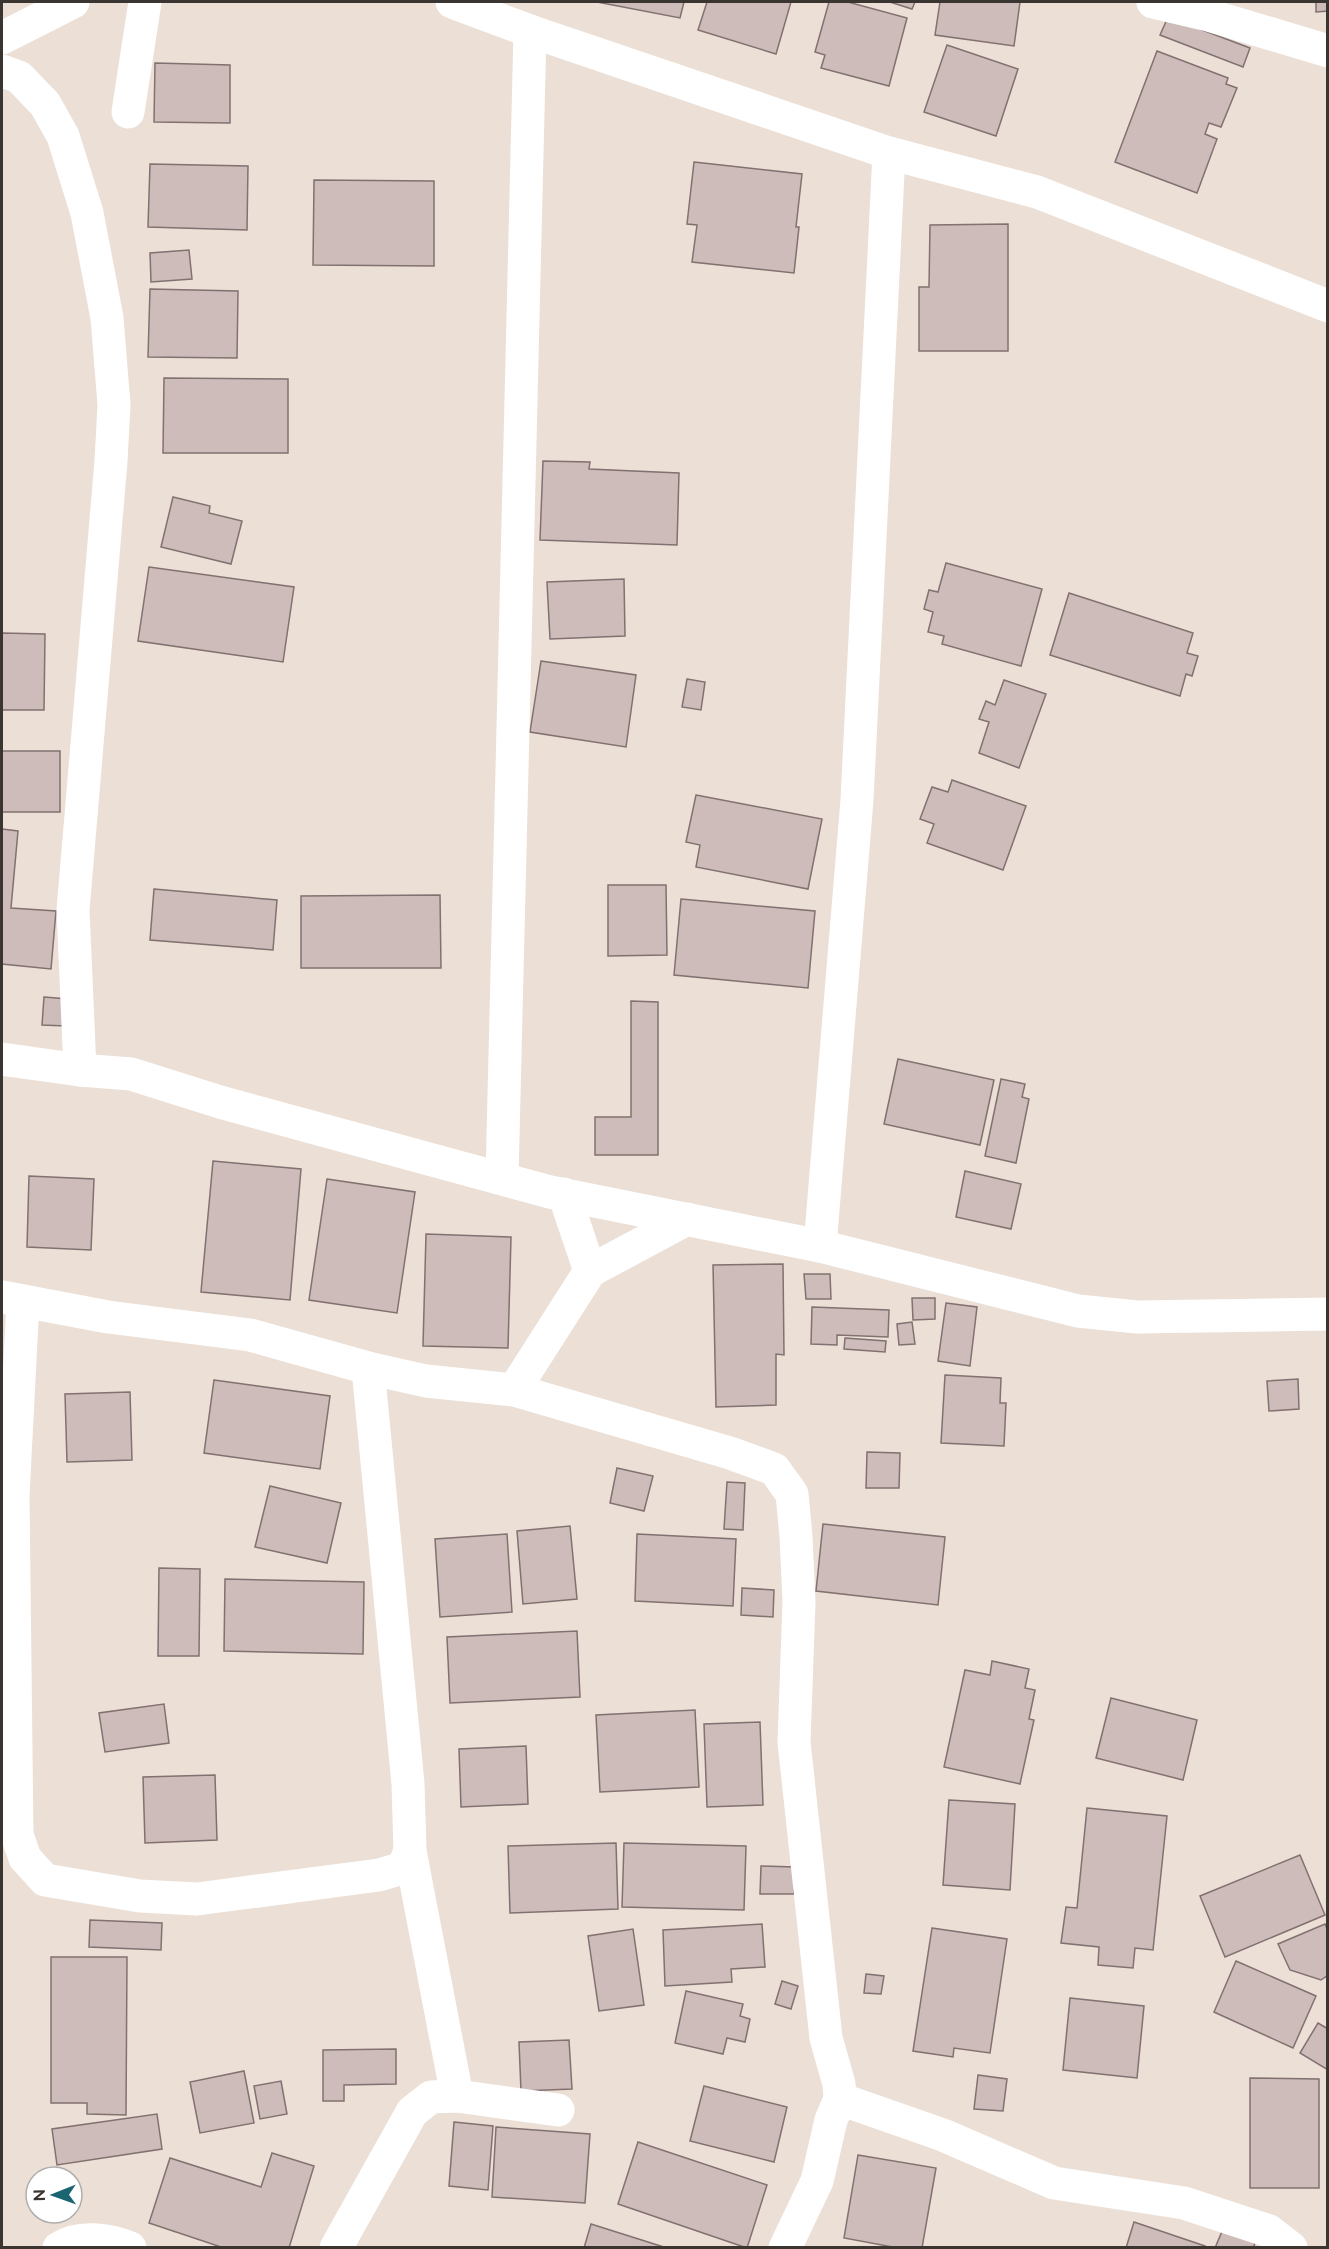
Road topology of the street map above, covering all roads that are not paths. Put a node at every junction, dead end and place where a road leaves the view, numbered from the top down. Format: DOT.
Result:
graph roads {
  1 [pos="73,2"];
  2 [pos="145,2"];
  3 [pos="452,2"];
  4 [pos="1153,2"];
  5 [pos="530,31"];
  6 [pos="2,38"];
  7 [pos="1328,51"];
  8 [pos="2,71"];
  9 [pos="128,112"];
  10 [pos="889,153"];
  11 [pos="1328,306"];
  12 [pos="2,1059"];
  13 [pos="81,1070"];
  14 [pos="502,1178"];
  15 [pos="564,1194"];
  16 [pos="687,1219"];
  17 [pos="820,1246"];
  18 [pos="590,1271"];
  19 [pos="12,1299"];
  20 [pos="1328,1314"];
  21 [pos="368,1368"];
  22 [pos="514,1390"];
  23 [pos="410,1851"];
  24 [pos="457,2096"];
  25 [pos="840,2099"];
  26 [pos="558,2110"];
  27 [pos="59,2247"];
  28 [pos="130,2247"];
  29 [pos="336,2247"];
  30 [pos="785,2247"];
  31 [pos="1291,2247"];
  1 -- 6 [label="street"];
  2 -- 9 [label="street"];
  3 -- 5 [label="street"];
  4 -- 7 [label="street"];
  5 -- 10 [label="street"];
  5 -- 14 [label="street"];
  8 -- 13 [label="street"];
  10 -- 11 [label="street"];
  10 -- 17 [label="street"];
  12 -- 13 [label="street"];
  13 -- 14 [label="street"];
  14 -- 15 [label="street"];
  15 -- 16 [label="street"];
  15 -- 18 [label="street"];
  16 -- 17 [label="street"];
  16 -- 18 [label="street"];
  17 -- 20 [label="street"];
  18 -- 22 [label="street"];
  19 -- 21 [label="street"];
  19 -- 23 [label="street"];
  21 -- 22 [label="street"];
  21 -- 23 [label="street"];
  22 -- 25 [label="street"];
  23 -- 24 [label="street"];
  24 -- 26 [label="street"];
  24 -- 29 [label="street"];
  25 -- 30 [label="street"];
  25 -- 31 [label="street"];
  27 -- 28 [label="street"];
}
